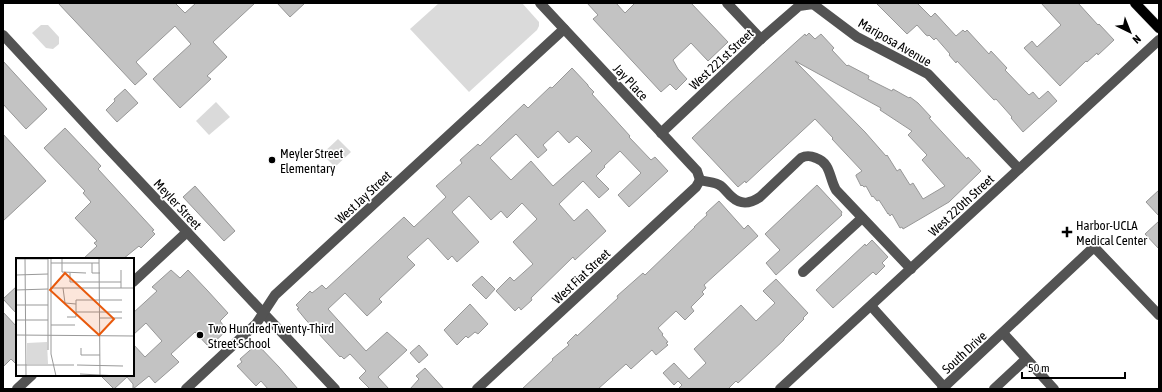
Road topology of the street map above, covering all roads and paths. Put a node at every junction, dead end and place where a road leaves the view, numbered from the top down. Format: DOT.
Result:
graph roads {
  1 [pos="540,3"];
  2 [pos="727,3"];
  3 [pos="1135,3"];
  4 [pos="799,6"];
  5 [pos="1159,28"];
  6 [pos="564,29"];
  7 [pos="3,34"];
  8 [pos="761,39"];
  9 [pos="1159,40"];
  10 [pos="661,133"];
  11 [pos="1018,169"];
  12 [pos="700,180"];
  13 [pos="862,218"];
  14 [pos="187,232"];
  15 [pos="910,269"];
  16 [pos="803,272"];
  17 [pos="134,281"];
  18 [pos="871,306"];
  19 [pos="264,313"];
  20 [pos="1159,315"];
  21 [pos="1003,334"];
  22 [pos="1026,359"];
  23 [pos="31,376"];
  24 [pos="943,388"];
  25 [pos="17,389"];
  26 [pos="186,389"];
  27 [pos="336,389"];
  28 [pos="477,389"];
  29 [pos="780,389"];
  30 [pos="994,389"];
  31 [pos="1054,389"];
  1 -- 6 [label="street, Jay Place"];
  2 -- 8 [label="street"];
  3 -- 5 [label="main road"];
  4 -- 8 [label="street, West 221st Street"];
  4 -- 11 [label="street, Mariposa Avenue"];
  6 -- 10 [label="street, Jay Place"];
  6 -- 19 [label="street, West Jay Street"];
  7 -- 14 [label="street, Meyler Street"];
  8 -- 10 [label="street, West 221st Street"];
  9 -- 11 [label="street, West 220th Street"];
  10 -- 12 [label="street, Jay Place"];
  11 -- 15 [label="street, West 220th Street"];
  12 -- 13 [label="street"];
  12 -- 28 [label="street, West Fiat Street"];
  13 -- 15 [label="street"];
  13 -- 16 [label="street"];
  14 -- 17 [label="street"];
  14 -- 19 [label="street, Meyler Street"];
  15 -- 18 [label="street, West 220th Street"];
  18 -- 24 [label="street"];
  18 -- 29 [label="street, West 220th Street"];
  19 -- 26 [label="street, West Jay Street"];
  19 -- 27 [label="street, Meyler Street"];
  20 -- 21 [label="street, South Drive"];
  21 -- 22 [label="street"];
  21 -- 24 [label="street, South Drive"];
  22 -- 30 [label="street"];
  22 -- 31 [label="street"];
  23 -- 25 [label="street"];
}
